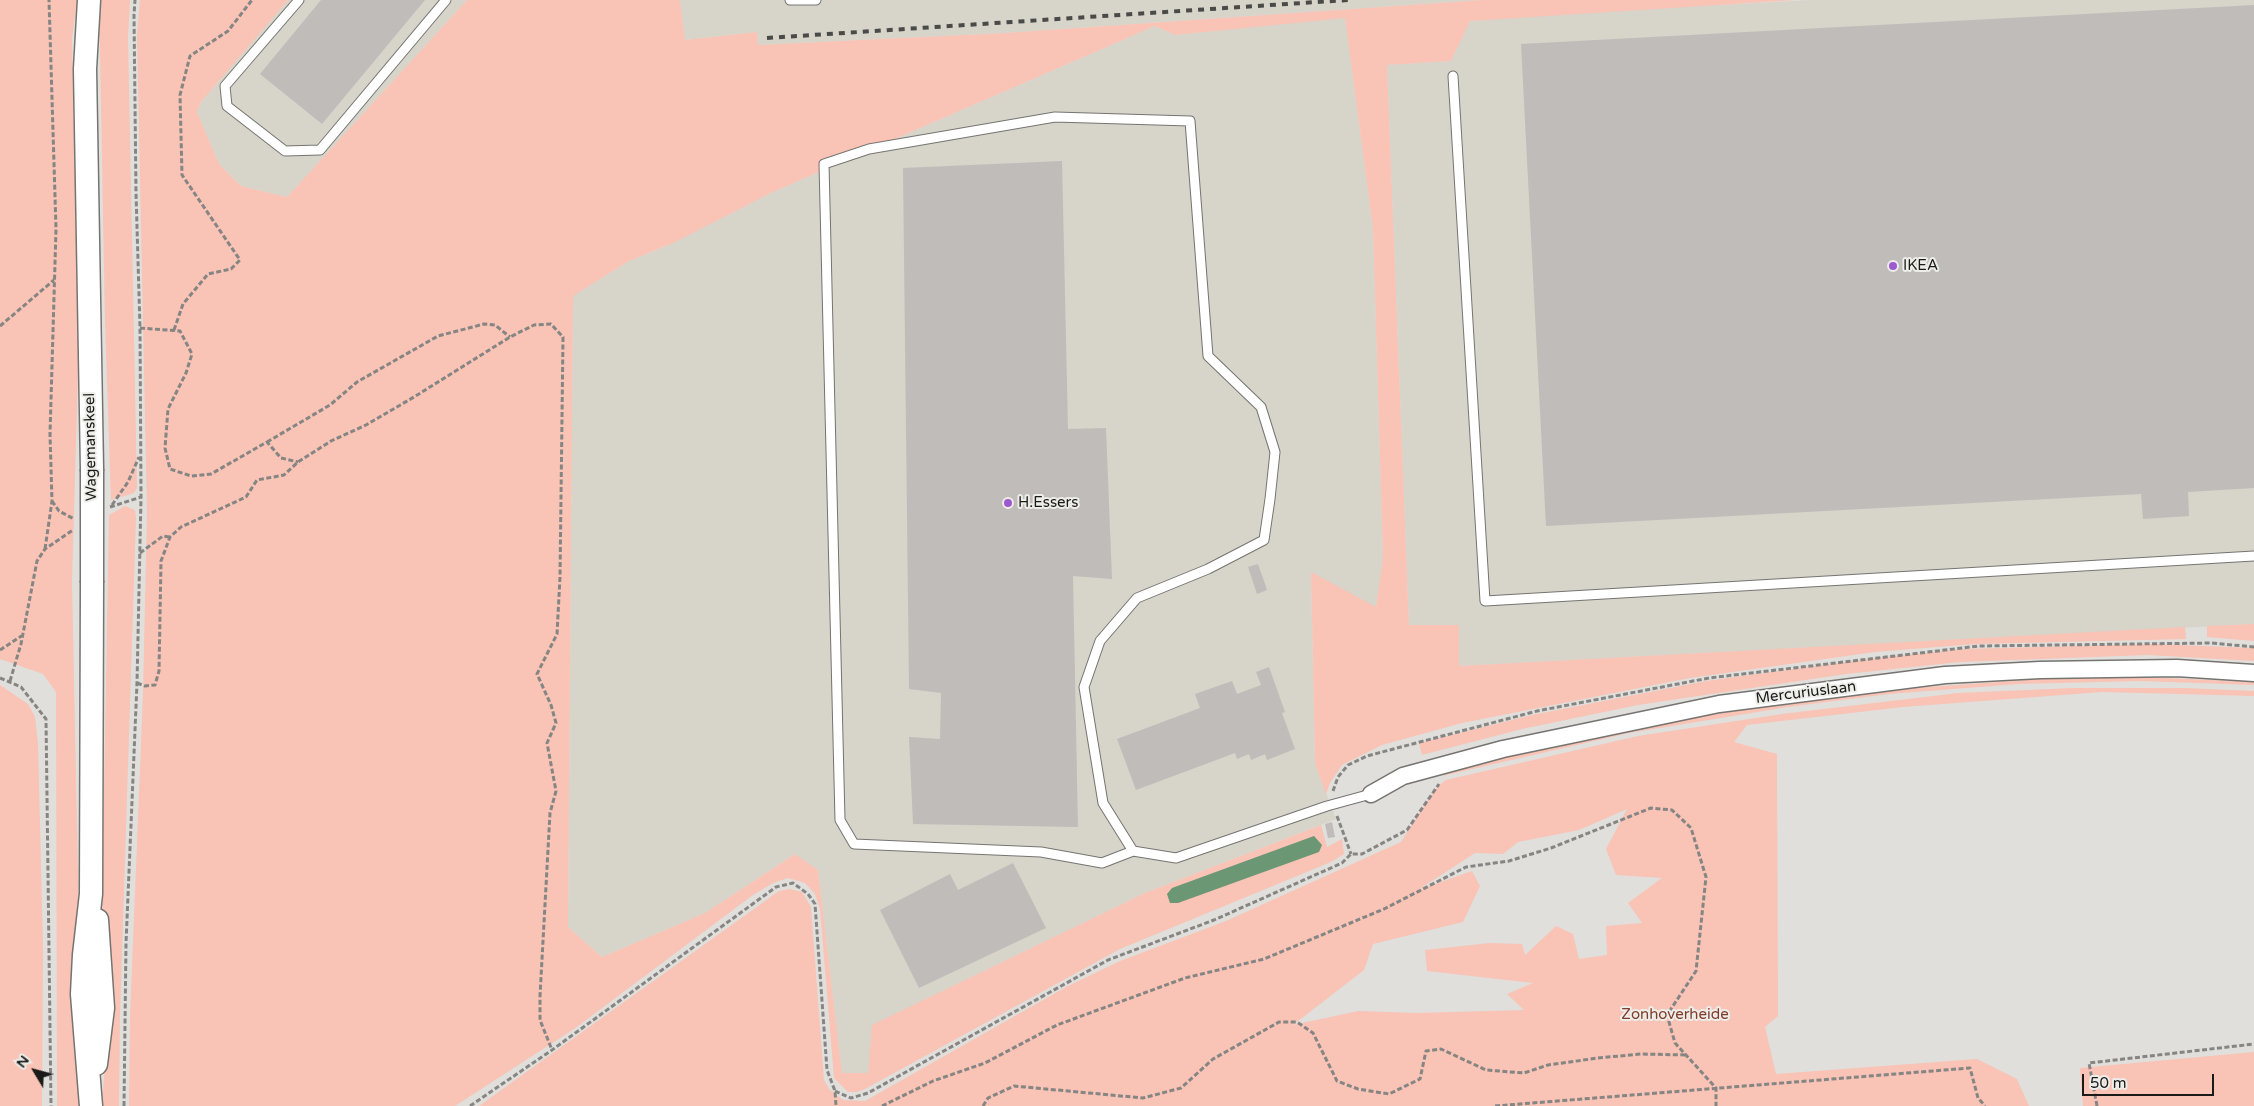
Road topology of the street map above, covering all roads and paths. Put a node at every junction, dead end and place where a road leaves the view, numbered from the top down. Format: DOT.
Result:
graph roads {
  1 [pos="49,0"];
  2 [pos="89,0"];
  3 [pos="135,0"];
  4 [pos="252,0"];
  5 [pos="299,0"];
  6 [pos="446,0"];
  7 [pos="790,0"];
  8 [pos="816,0"];
  9 [pos="1453,76"];
  10 [pos="55,280"];
  11 [pos="0,326"];
  12 [pos="140,328"];
  13 [pos="174,330"];
  14 [pos="510,337"];
  15 [pos="267,442"];
  16 [pos="141,454"];
  17 [pos="298,462"];
  18 [pos="52,501"];
  19 [pos="110,507"];
  20 [pos="75,520"];
  21 [pos="77,528"];
  22 [pos="170,537"];
  23 [pos="46,548"];
  24 [pos="140,554"];
  25 [pos="2254,556"];
  26 [pos="23,635"];
  27 [pos="0,650"];
  28 [pos="2254,673"];
  29 [pos="0,678"];
  30 [pos="10,681"];
  31 [pos="137,683"];
  32 [pos="1443,778"];
  33 [pos="1371,794"];
  34 [pos="1133,851"];
  35 [pos="2254,1044"];
  36 [pos="552,1050"];
  37 [pos="1687,1055"];
  38 [pos="1716,1088"];
  39 [pos="835,1091"];
  40 [pos="91,1102"];
  41 [pos="51,1106"];
  42 [pos="124,1106"];
  43 [pos="470,1106"];
  44 [pos="836,1106"];
  45 [pos="882,1106"];
  46 [pos="983,1106"];
  47 [pos="1495,1106"];
  48 [pos="1716,1106"];
  49 [pos="1986,1106"];
  50 [pos="2097,1106"];
  1 -- 10 [label="path"];
  2 -- 40 [label="main road, Wagemanskeel, bridge"];
  3 -- 12 [label="path"];
  4 -- 13 [label="path"];
  5 -- 6 [label="lane"];
  7 -- 8 [label="lane"];
  9 -- 25 [label="lane"];
  10 -- 11 [label="path"];
  10 -- 18 [label="path"];
  12 -- 13 [label="path"];
  12 -- 16 [label="path"];
  13 -- 15 [label="path"];
  14 -- 15 [label="path"];
  14 -- 17 [label="path"];
  14 -- 36 [label="path"];
  15 -- 17 [label="path"];
  16 -- 19 [label="path"];
  16 -- 24 [label="path"];
  17 -- 22 [label="path"];
  18 -- 20 [label="path"];
  18 -- 23 [label="path"];
  21 -- 23 [label="path"];
  22 -- 24 [label="path"];
  22 -- 31 [label="path"];
  23 -- 26 [label="path"];
  24 -- 31 [label="path"];
  26 -- 27 [label="path"];
  26 -- 30 [label="path"];
  28 -- 33 [label="street, Mercuriuslaan"];
  29 -- 30 [label="path"];
  30 -- 41 [label="path"];
  31 -- 42 [label="path"];
  32 -- 39 [label="path"];
  33 -- 34 [label="lane"];
  34 -- 34 [label="lane"];
  35 -- 50 [label="path"];
  36 -- 39 [label="path"];
  36 -- 43 [label="path"];
  37 -- 38 [label="path"];
  37 -- 45 [label="path"];
  37 -- 46 [label="path"];
  38 -- 47 [label="path"];
  38 -- 48 [label="path"];
  38 -- 49 [label="path"];
  39 -- 44 [label="path"];
}
